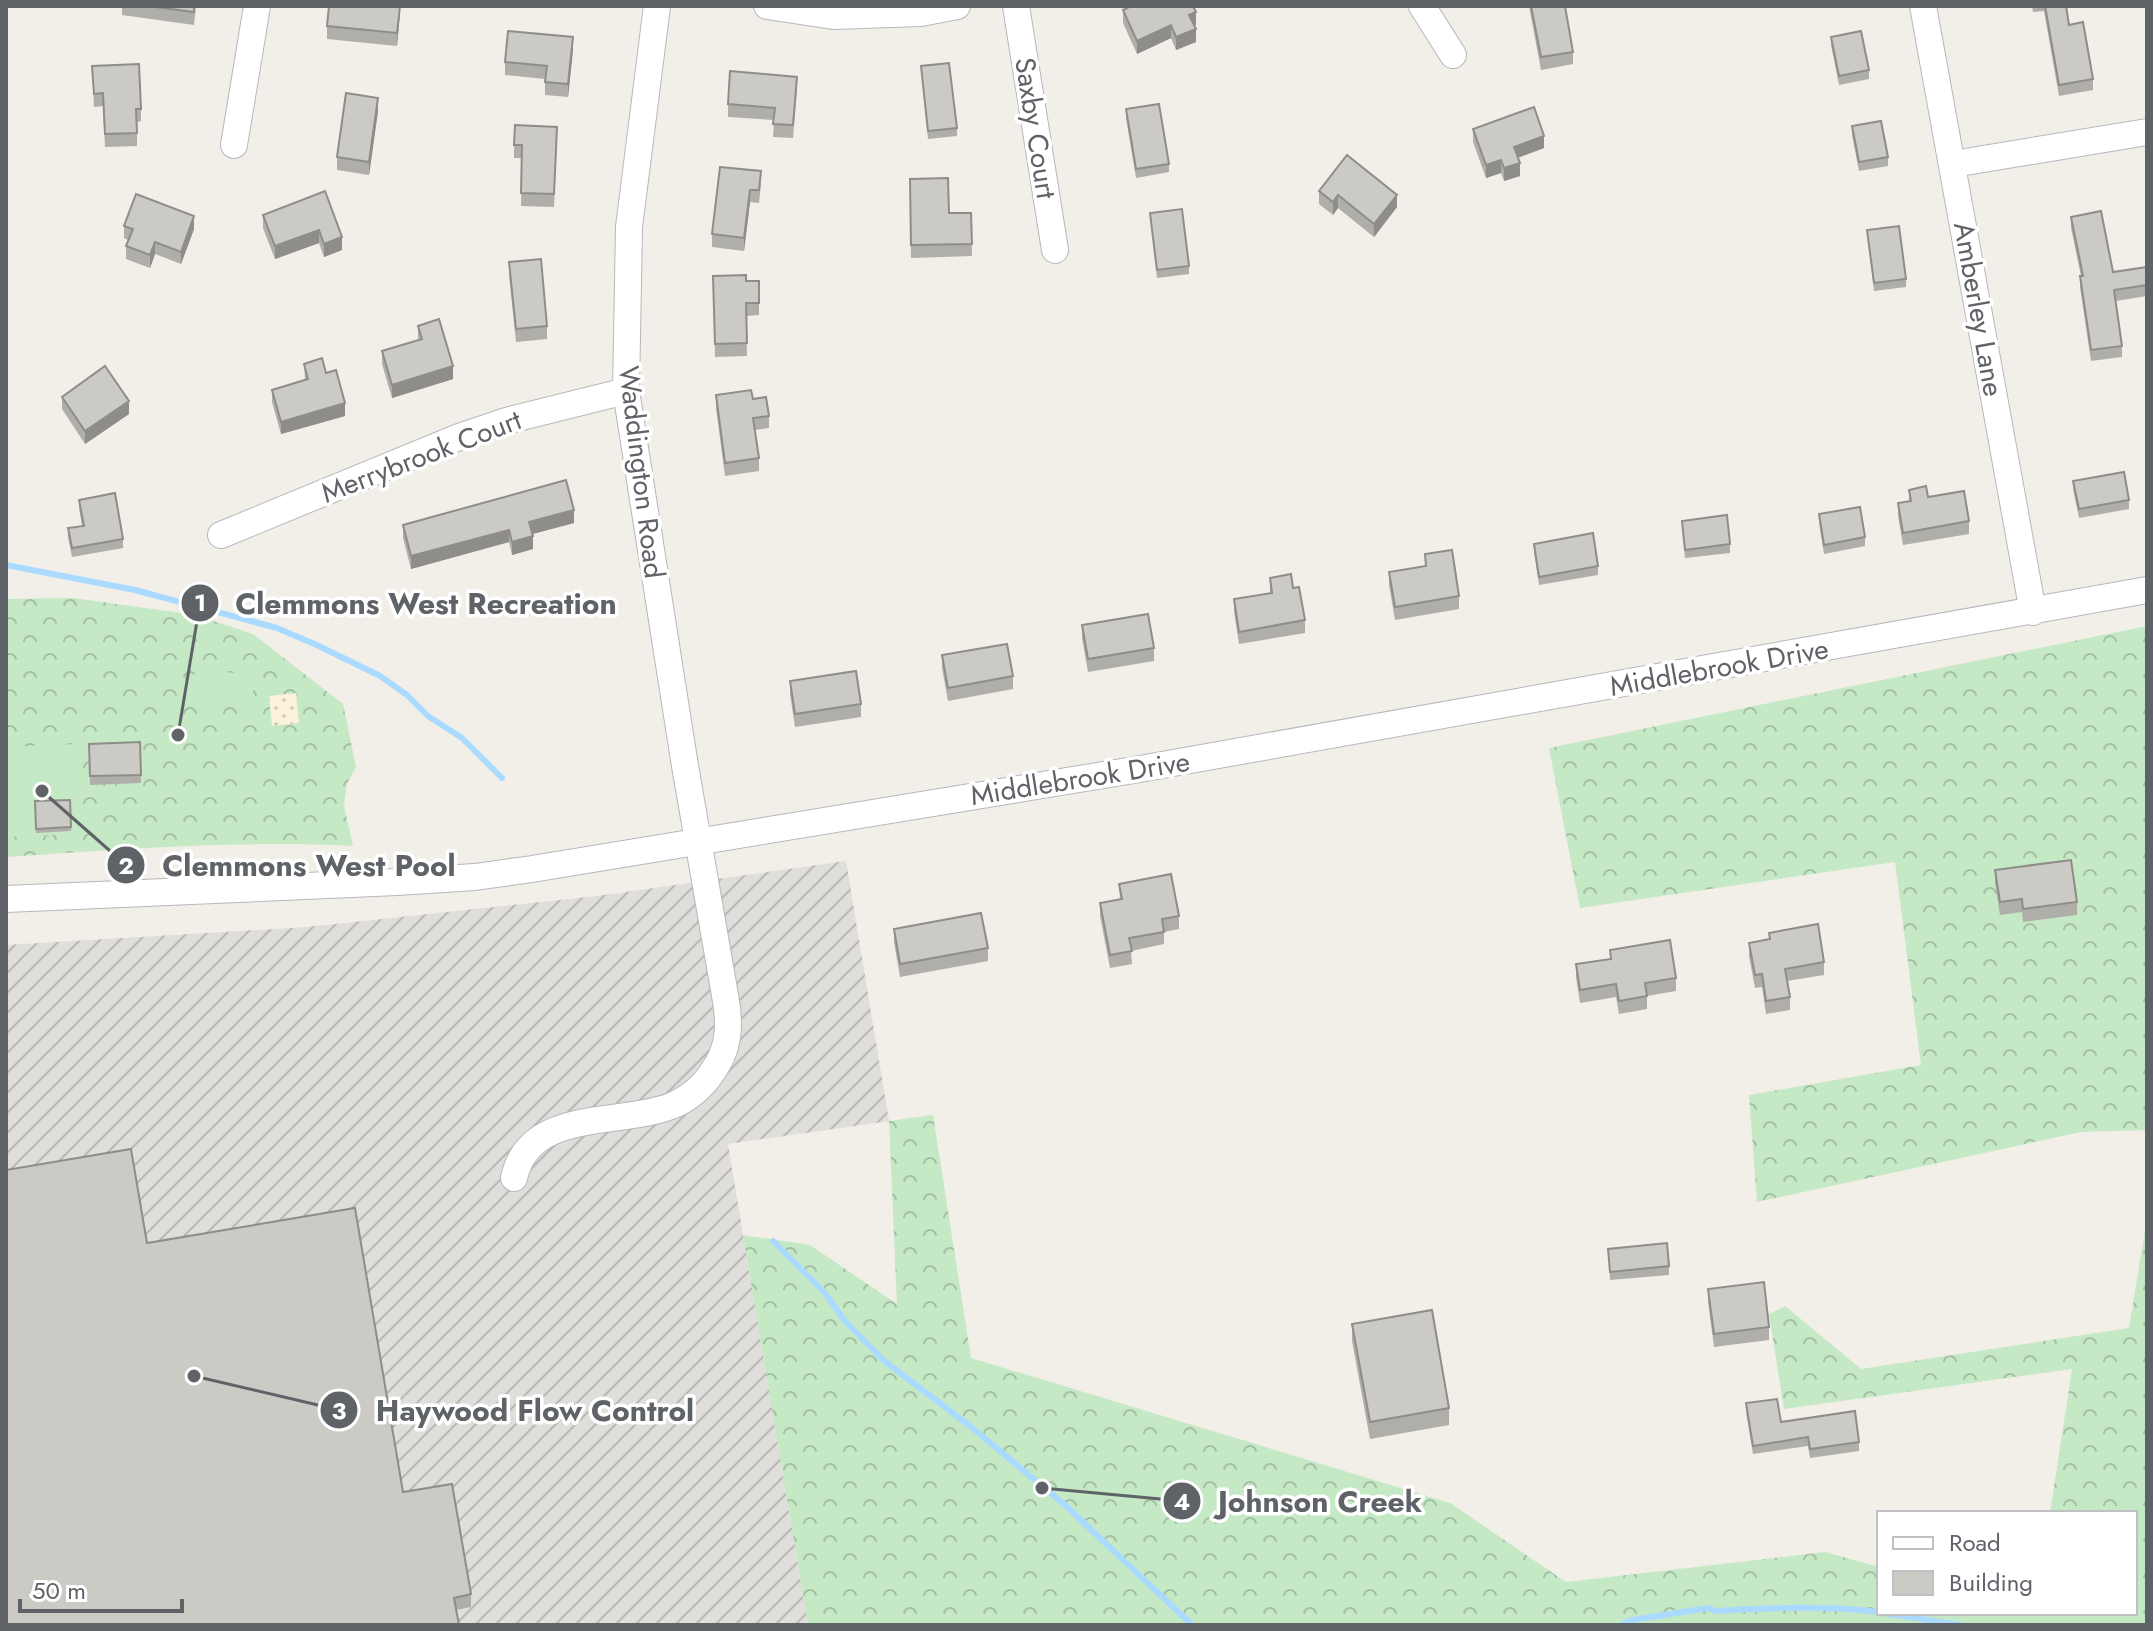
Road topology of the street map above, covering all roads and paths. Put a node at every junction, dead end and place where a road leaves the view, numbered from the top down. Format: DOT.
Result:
graph roads {
  1 [pos="257,6"];
  2 [pos="657,6"];
  3 [pos="767,6"];
  4 [pos="957,6"];
  5 [pos="1016,6"];
  6 [pos="1422,6"];
  7 [pos="1923,6"];
  8 [pos="1453,55"];
  9 [pos="2147,132"];
  10 [pos="234,145"];
  11 [pos="1953,164"];
  12 [pos="1055,250"];
  13 [pos="626,391"];
  14 [pos="221,535"];
  15 [pos="2147,590"];
  16 [pos="2033,612"];
  17 [pos="699,841"];
  18 [pos="6,899"];
  19 [pos="514,1178"];
  1 -- 10 [label="street"];
  2 -- 13 [label="street, Waddington Road"];
  3 -- 4 [label="street"];
  5 -- 12 [label="street, Saxby Court"];
  6 -- 8 [label="street"];
  7 -- 11 [label="street, Amberley Lane"];
  9 -- 11 [label="street"];
  11 -- 16 [label="street, Amberley Lane"];
  13 -- 14 [label="street, Merrybrook Court"];
  13 -- 17 [label="street, Waddington Road"];
  15 -- 16 [label="street, Middlebrook Drive"];
  16 -- 17 [label="street, Middlebrook Drive"];
  17 -- 18 [label="street, Middlebrook Drive"];
  17 -- 19 [label="street, Waddington Road"];
}
